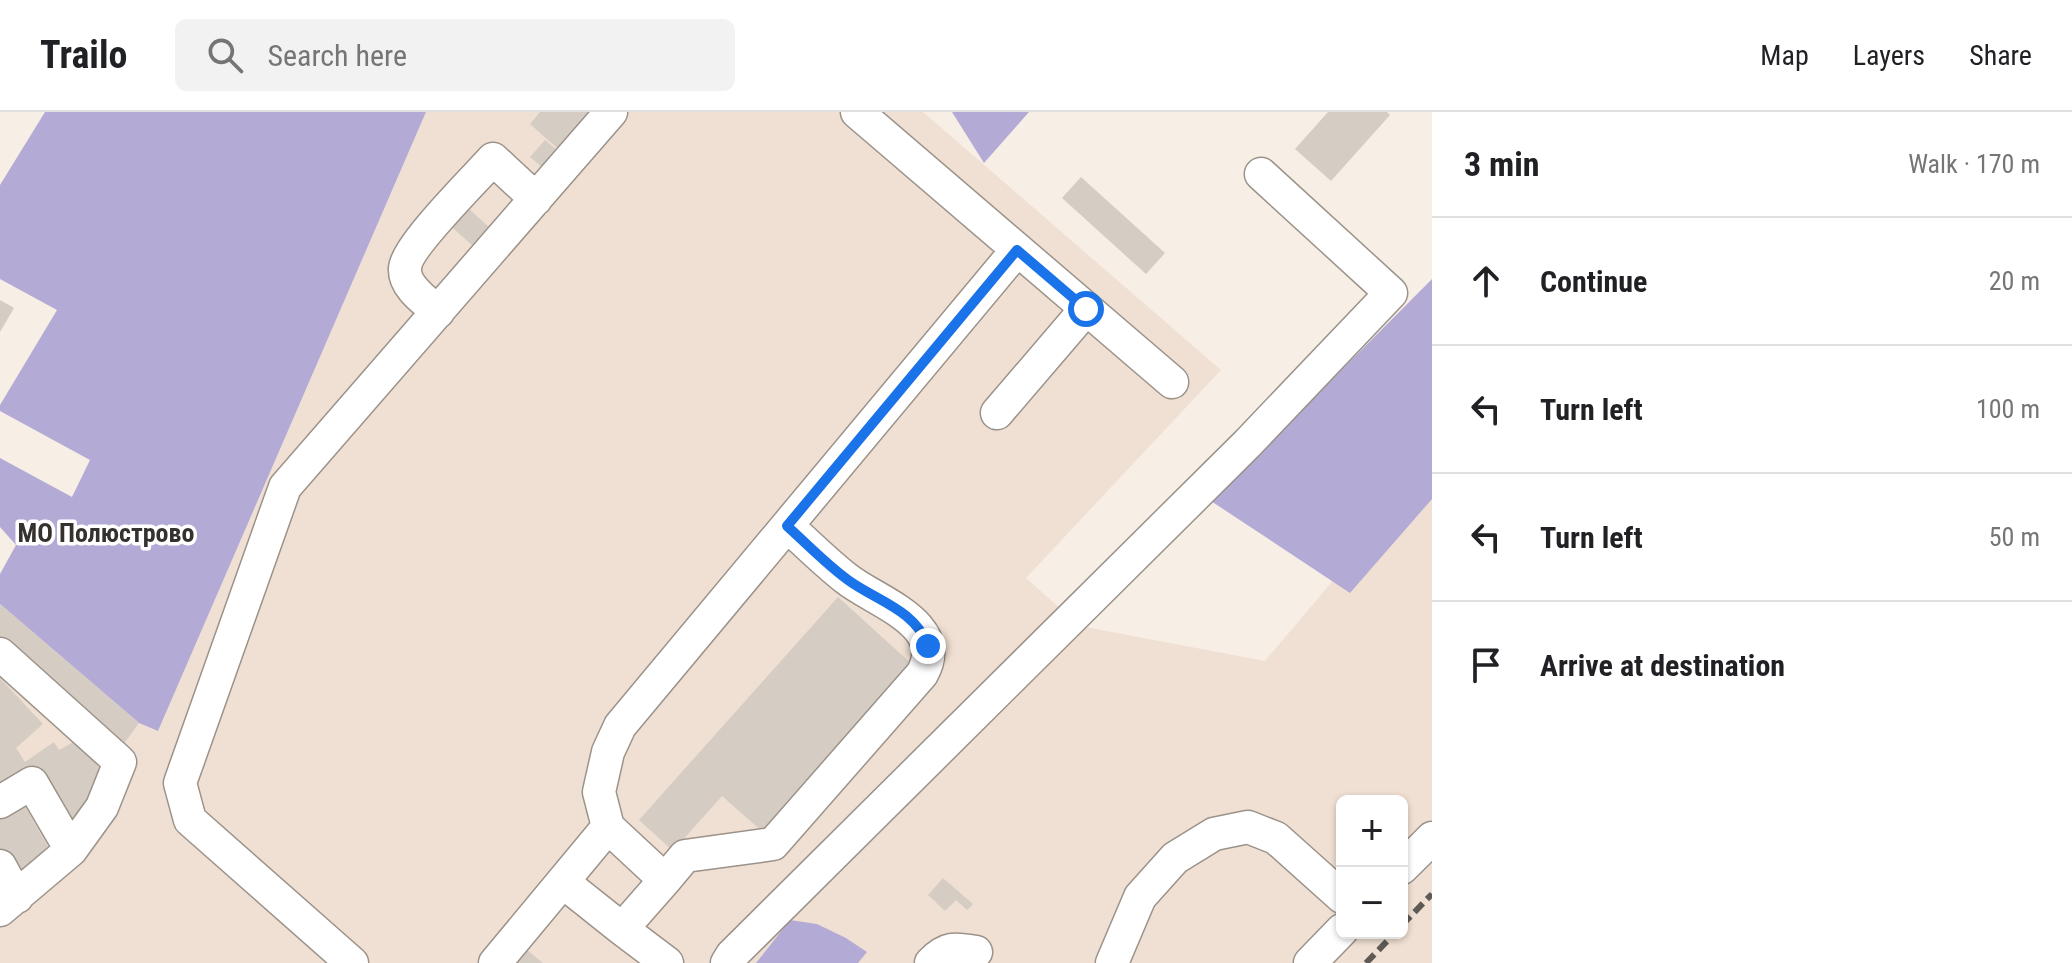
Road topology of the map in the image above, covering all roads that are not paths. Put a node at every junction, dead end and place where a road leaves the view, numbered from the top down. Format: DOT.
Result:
graph roads {
  1 [pos="611,112"];
  2 [pos="857,112"];
  3 [pos="1261,174"];
  4 [pos="536,199"];
  5 [pos="1017,250"];
  6 [pos="1086,309"];
  7 [pos="438,312"];
  8 [pos="1172,382"];
  9 [pos="997,413"];
  10 [pos="787,526"];
  11 [pos="0,654"];
  12 [pos="0,802"];
  13 [pos="608,827"];
  14 [pos="1432,838"];
  15 [pos="71,850"];
  16 [pos="0,866"];
  17 [pos="1403,867"];
  18 [pos="665,880"];
  19 [pos="563,882"];
  20 [pos="1336,892"];
  21 [pos="8,904"];
  22 [pos="622,929"];
  23 [pos="1336,936"];
  24 [pos="976,952"];
  25 [pos="352,963"];
  26 [pos="495,963"];
  27 [pos="667,963"];
  28 [pos="727,963"];
  29 [pos="931,963"];
  30 [pos="1112,963"];
  31 [pos="1310,963"];
  1 -- 4 [label="lane"];
  2 -- 5 [label="lane"];
  3 -- 28 [label="lane"];
  4 -- 7 [label="lane"];
  4 -- 7 [label="lane"];
  5 -- 6 [label="lane"];
  5 -- 10 [label="lane"];
  6 -- 8 [label="lane"];
  6 -- 9 [label="lane"];
  7 -- 25 [label="lane"];
  10 -- 13 [label="lane"];
  10 -- 18 [label="lane"];
  11 -- 15 [label="lane"];
  12 -- 15 [label="lane"];
  13 -- 18 [label="lane"];
  13 -- 19 [label="lane"];
  14 -- 17 [label="lane"];
  15 -- 21 [label="lane"];
  16 -- 21 [label="lane"];
  18 -- 22 [label="lane"];
  19 -- 22 [label="lane"];
  19 -- 26 [label="lane"];
  20 -- 30 [label="lane"];
  22 -- 27 [label="lane"];
  23 -- 31 [label="lane"];
  24 -- 29 [label="lane"];
}
